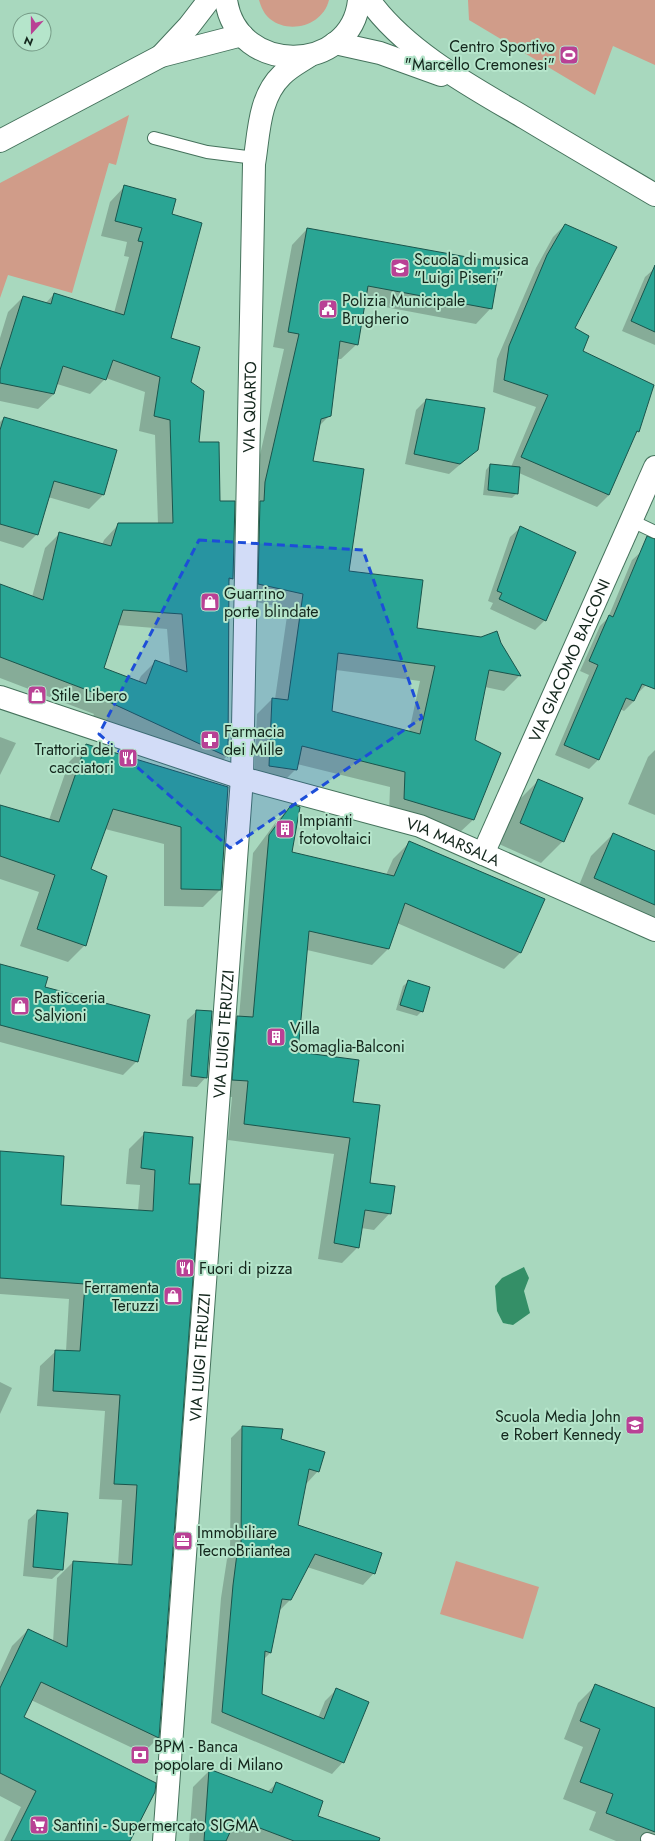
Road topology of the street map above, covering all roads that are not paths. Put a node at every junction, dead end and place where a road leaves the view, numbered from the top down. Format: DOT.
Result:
graph roads {
  1 [pos="209,0"];
  2 [pos="226,0"];
  3 [pos="359,0"];
  4 [pos="369,0"];
  5 [pos="242,34"];
  6 [pos="335,43"];
  7 [pos="161,56"];
  8 [pos="309,56"];
  9 [pos="468,85"];
  10 [pos="154,138"];
  11 [pos="0,141"];
  12 [pos="256,158"];
  13 [pos="655,195"];
  14 [pos="655,467"];
  15 [pos="632,522"];
  16 [pos="655,532"];
  17 [pos="0,697"];
  18 [pos="242,778"];
  19 [pos="483,854"];
  20 [pos="655,930"];
  21 [pos="164,1841"];
  1 -- 7 [label="street"];
  2 -- 5 [label="street"];
  3 -- 6 [label="street"];
  4 -- 9 [label="street"];
  5 -- 7 [label="street"];
  5 -- 8 [label="street"];
  6 -- 8 [label="street"];
  6 -- 9 [label="street"];
  7 -- 11 [label="street"];
  8 -- 12 [label="street, VIA QUARTO"];
  9 -- 13 [label="street"];
  10 -- 12 [label="lane"];
  12 -- 18 [label="street, VIA QUARTO"];
  14 -- 15 [label="street, VIA GIACOMO BALCONI"];
  15 -- 16 [label="lane"];
  15 -- 19 [label="street, VIA GIACOMO BALCONI"];
  17 -- 18 [label="street, VIA MARSALA"];
  18 -- 19 [label="street, VIA MARSALA"];
  18 -- 21 [label="street, VIA LUIGI TERUZZI"];
  19 -- 20 [label="street, VIA MARSALA"];
}
